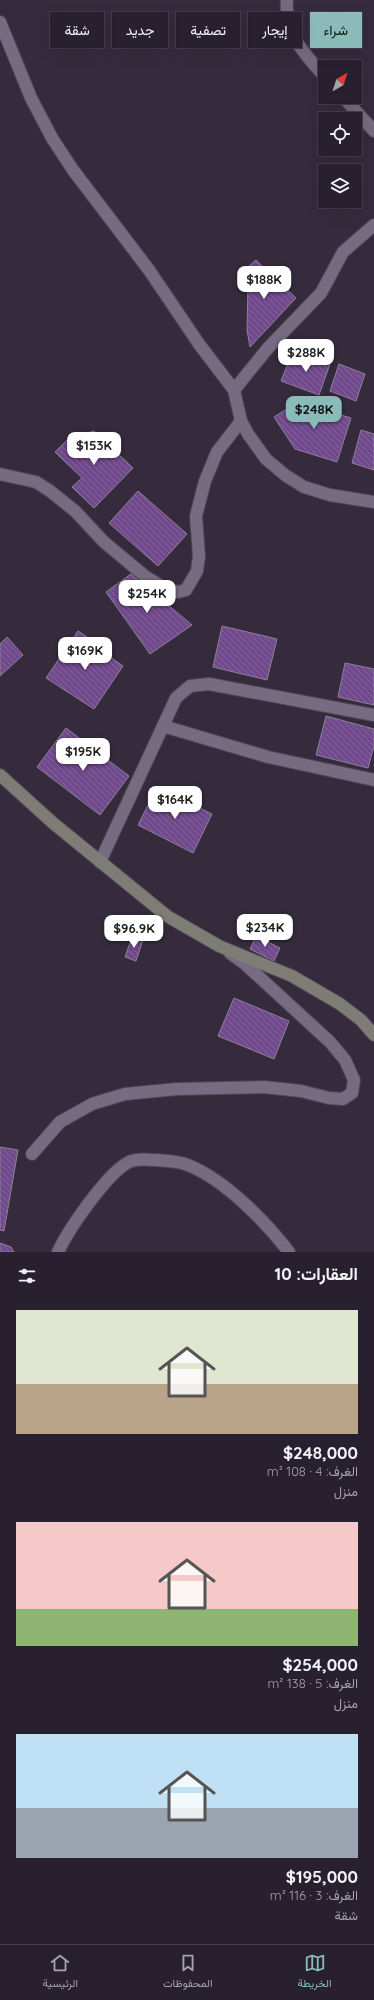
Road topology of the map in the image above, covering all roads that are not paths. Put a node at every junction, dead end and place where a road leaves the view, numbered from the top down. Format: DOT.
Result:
graph roads {
  1 [pos="287,0"];
  2 [pos="0,22"];
  3 [pos="318,69"];
  4 [pos="349,104"];
  5 [pos="374,131"];
  6 [pos="374,225"];
  7 [pos="234,390"];
  8 [pos="241,421"];
  9 [pos="0,474"];
  10 [pos="374,502"];
  11 [pos="374,715"];
  12 [pos="163,726"];
  13 [pos="0,775"];
  14 [pos="374,780"];
  15 [pos="100,862"];
  16 [pos="219,946"];
  17 [pos="374,1035"];
  18 [pos="32,1154"];
  19 [pos="58,1252"];
  20 [pos="289,1252"];
  1 -- 3 [label="street"];
  2 -- 7 [label="street"];
  4 -- 5 [label="street"];
  6 -- 7 [label="street"];
  7 -- 8 [label="street"];
  8 -- 9 [label="street"];
  8 -- 10 [label="street"];
  11 -- 12 [label="street"];
  12 -- 14 [label="street"];
  12 -- 15 [label="street"];
  13 -- 15 [label="main road"];
  15 -- 16 [label="main road"];
  16 -- 17 [label="main road"];
  16 -- 18 [label="street"];
  19 -- 20 [label="street"];
}
